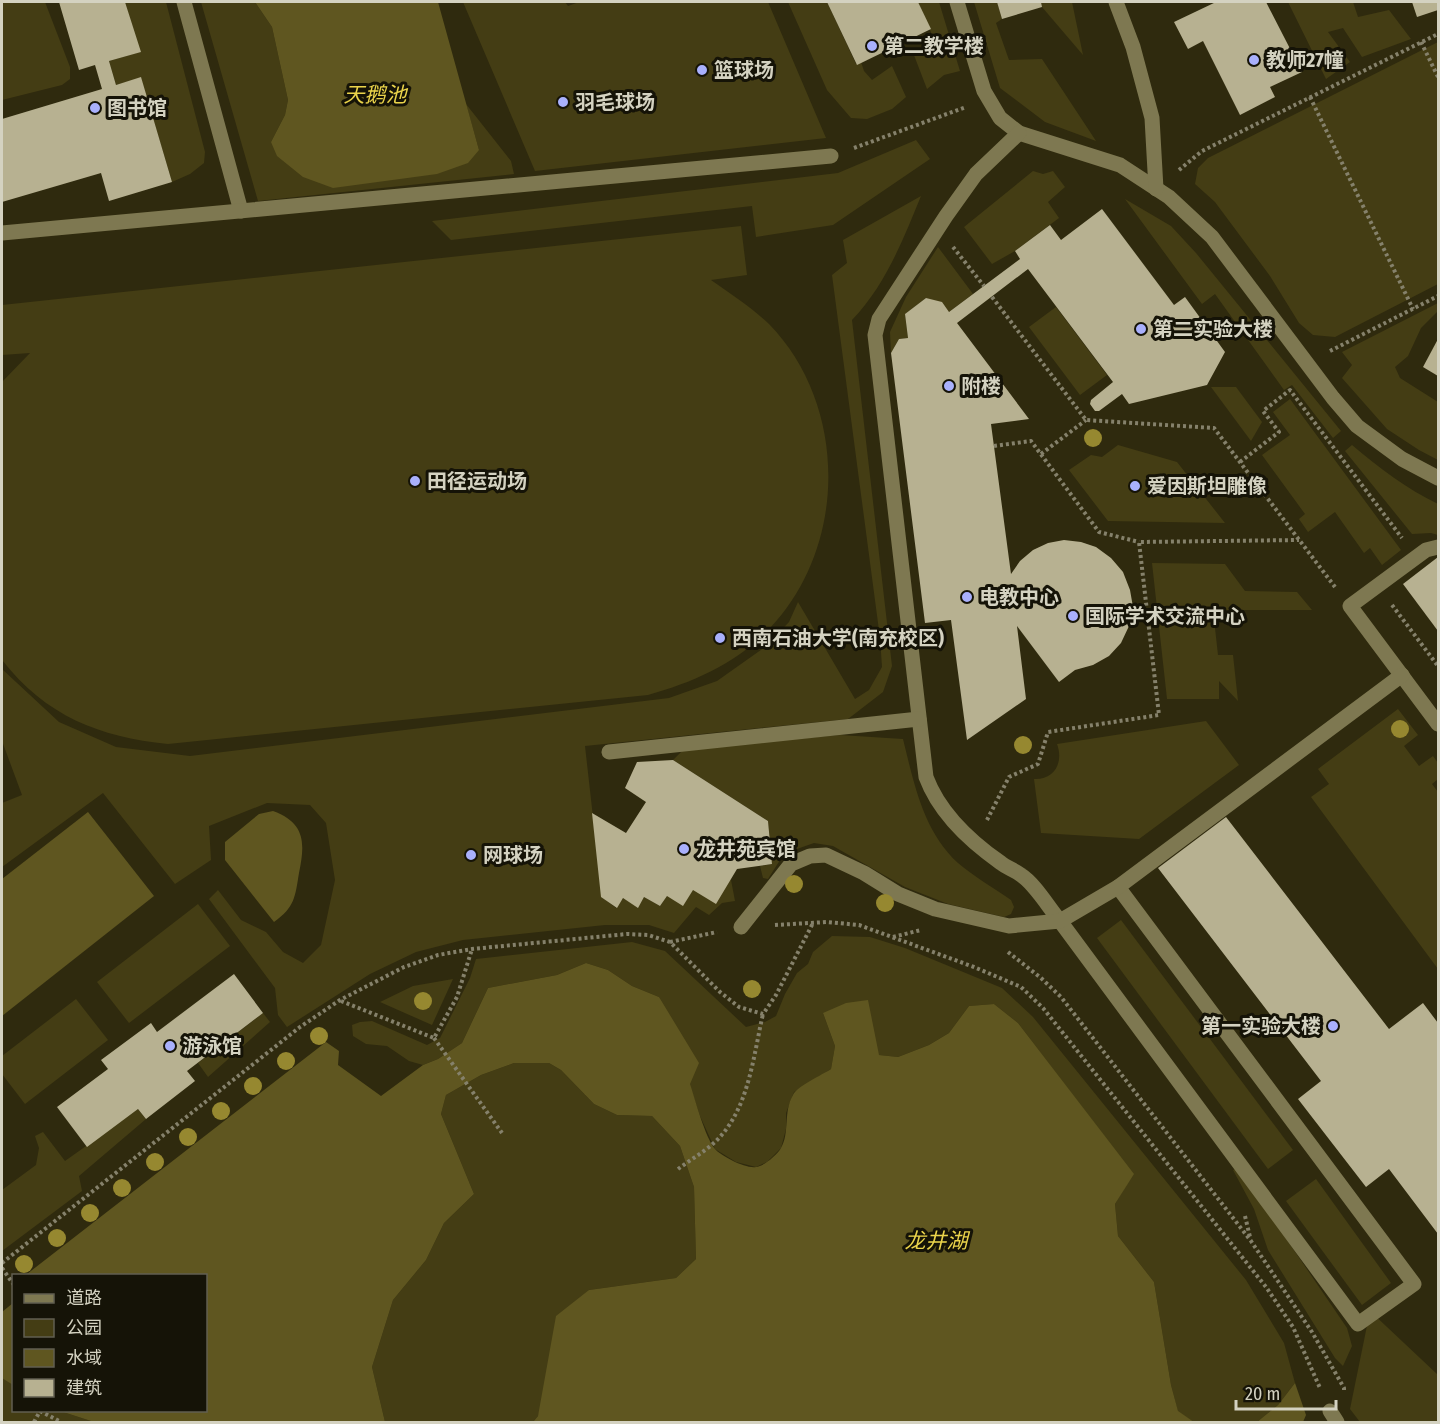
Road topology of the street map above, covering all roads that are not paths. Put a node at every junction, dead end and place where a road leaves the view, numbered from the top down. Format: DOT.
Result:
graph roads {
  1 [pos="184,2"];
  2 [pos="957,2"];
  3 [pos="1116,2"];
  4 [pos="1019,133"];
  5 [pos="831,156"];
  6 [pos="1156,189"];
  7 [pos="241,211"];
  8 [pos="2,234"];
  9 [pos="1438,478"];
  10 [pos="1438,547"];
  11 [pos="1402,675"];
  12 [pos="919,719"];
  13 [pos="1438,724"];
  14 [pos="609,752"];
  15 [pos="1118,886"];
  16 [pos="1060,921"];
  17 [pos="741,927"];
  1 -- 7 [label="lane"];
  2 -- 4 [label="lane"];
  3 -- 6 [label="lane"];
  4 -- 6 [label="lane"];
  4 -- 12 [label="lane"];
  5 -- 7 [label="lane"];
  6 -- 9 [label="lane"];
  7 -- 8 [label="lane"];
  10 -- 11 [label="lane"];
  11 -- 13 [label="lane"];
  11 -- 15 [label="lane"];
  12 -- 14 [label="lane"];
  12 -- 16 [label="lane"];
  15 -- 16 [label="lane"];
  15 -- 16 [label="lane"];
  16 -- 17 [label="lane"];
}
